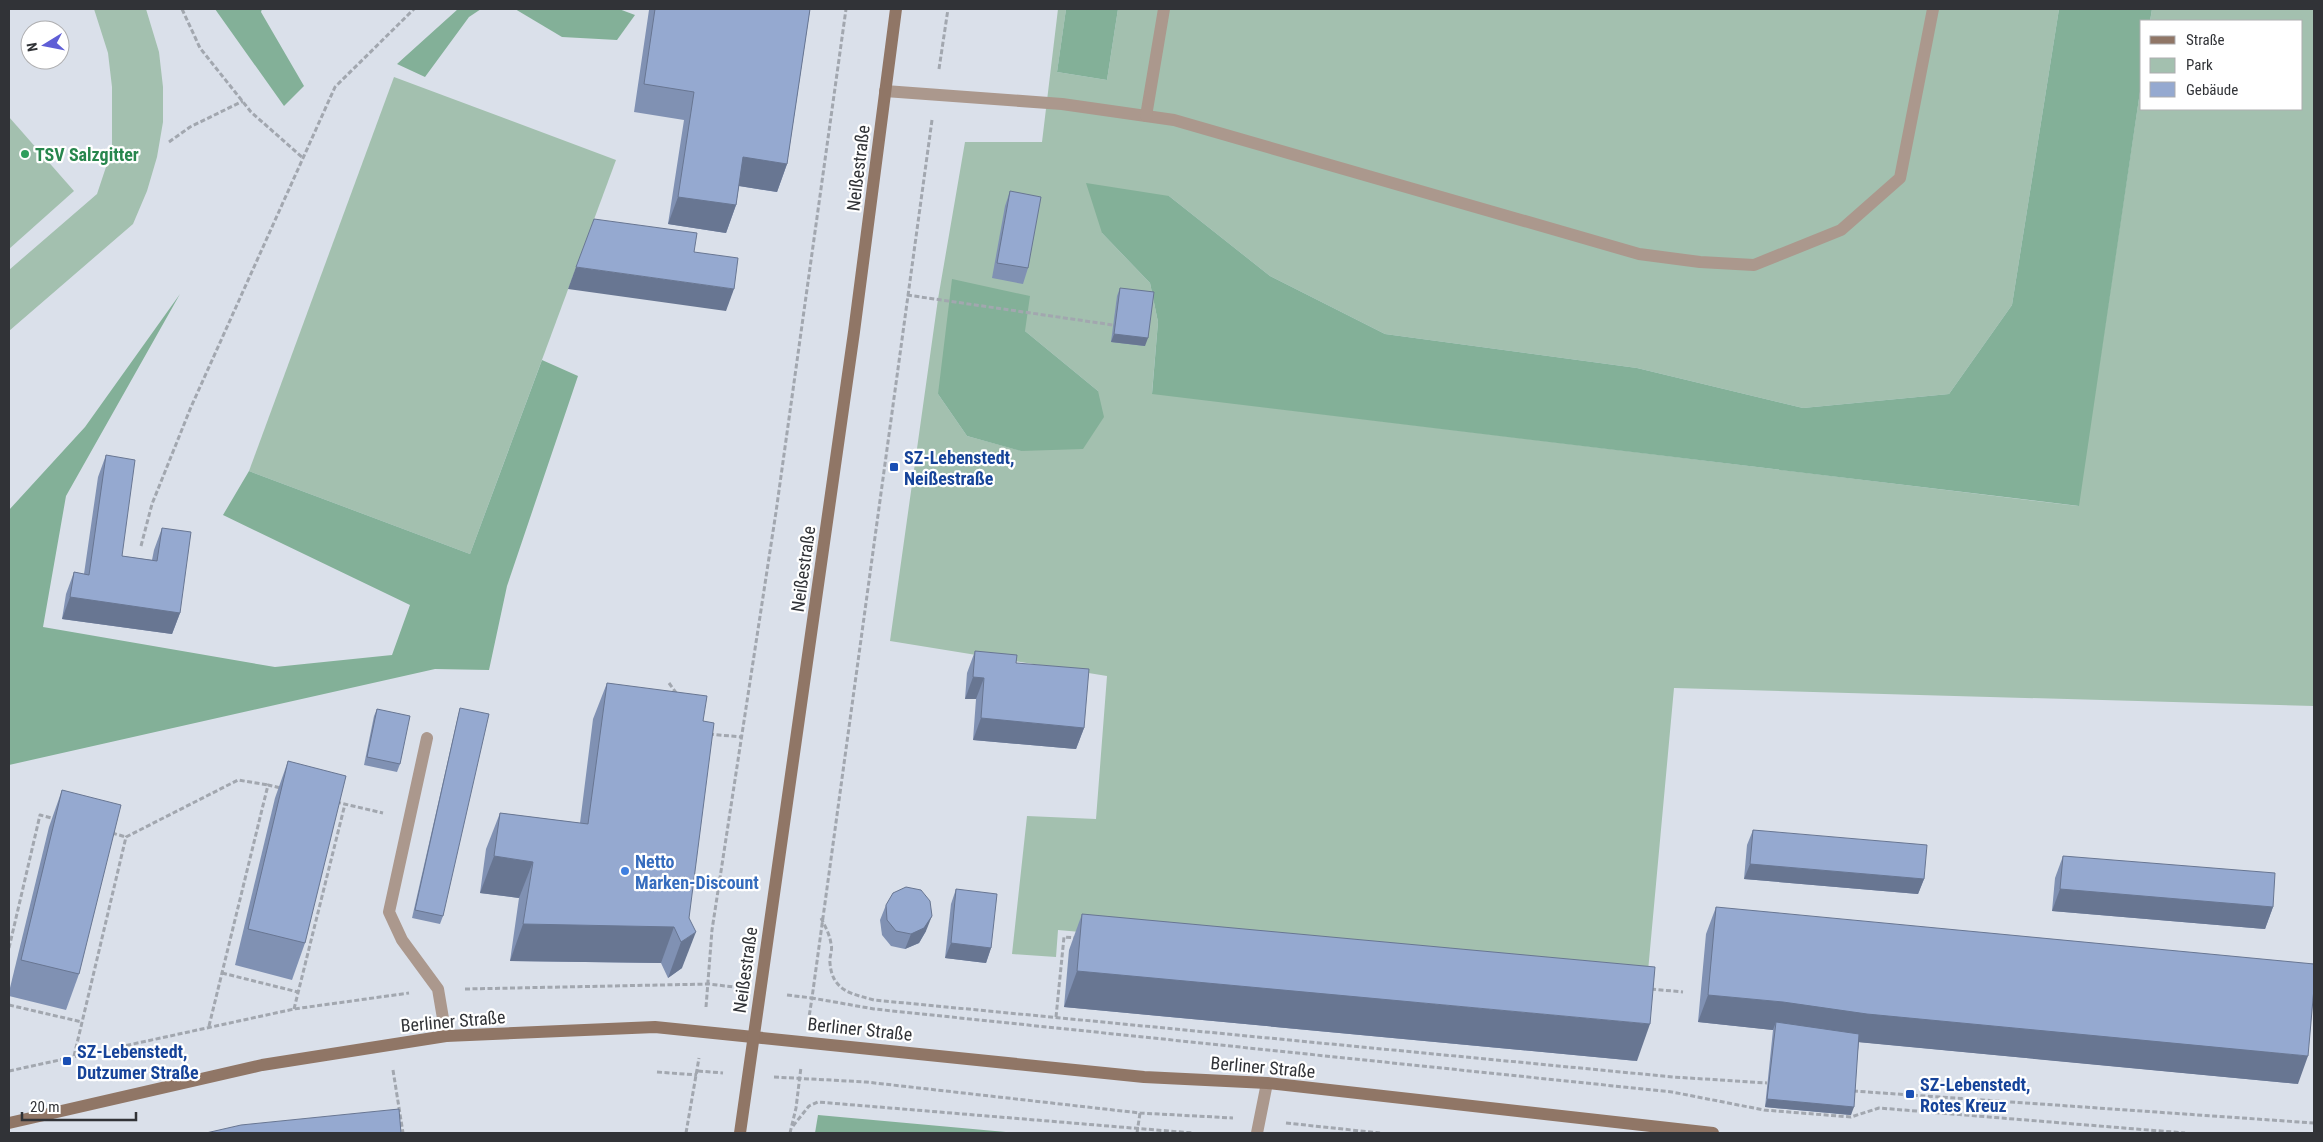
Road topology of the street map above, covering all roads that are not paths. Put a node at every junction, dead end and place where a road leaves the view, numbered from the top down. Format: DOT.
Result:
graph roads {
  1 [pos="896,9"];
  2 [pos="1164,9"];
  3 [pos="1933,9"];
  4 [pos="885,90"];
  5 [pos="1146,116"];
  6 [pos="427,738"];
  7 [pos="753,1035"];
  8 [pos="446,1036"];
  9 [pos="1268,1083"];
  10 [pos="9,1123"];
  11 [pos="740,1133"];
  12 [pos="1258,1133"];
  13 [pos="1713,1133"];
  1 -- 4 [label="street, Neißestraße"];
  2 -- 5 [label="street"];
  3 -- 5 [label="street"];
  4 -- 5 [label="street"];
  4 -- 7 [label="street, Neißestraße"];
  6 -- 8 [label="street"];
  7 -- 8 [label="street, Berliner Straße"];
  7 -- 9 [label="street, Berliner Straße"];
  7 -- 11 [label="street, Neißestraße"];
  8 -- 10 [label="street, Berliner Straße"];
  9 -- 12 [label="street"];
  9 -- 13 [label="street, Berliner Straße"];
}
